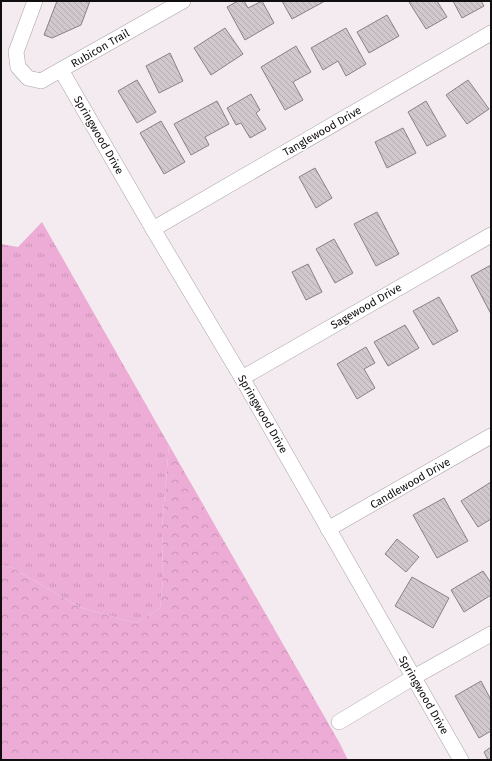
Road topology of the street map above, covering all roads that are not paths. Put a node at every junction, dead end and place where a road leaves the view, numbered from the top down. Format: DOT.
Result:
graph roads {
  1 [pos="35,1"];
  2 [pos="183,1"];
  3 [pos="491,33"];
  4 [pos="61,70"];
  5 [pos="153,229"];
  6 [pos="491,234"];
  7 [pos="242,378"];
  8 [pos="491,436"];
  9 [pos="328,529"];
  10 [pos="491,634"];
  11 [pos="414,677"];
  12 [pos="339,722"];
  13 [pos="461,760"];
  1 -- 4 [label="street, Rubicon Trail"];
  2 -- 4 [label="street, Rubicon Trail"];
  3 -- 5 [label="street, Tanglewood Drive"];
  4 -- 5 [label="street, Springwood Drive"];
  5 -- 7 [label="street, Springwood Drive"];
  6 -- 7 [label="street, Sagewood Drive"];
  7 -- 9 [label="street, Springwood Drive"];
  8 -- 9 [label="street, Candlewood Drive"];
  9 -- 11 [label="street, Springwood Drive"];
  10 -- 11 [label="street"];
  11 -- 12 [label="street"];
  11 -- 13 [label="street, Springwood Drive"];
}
